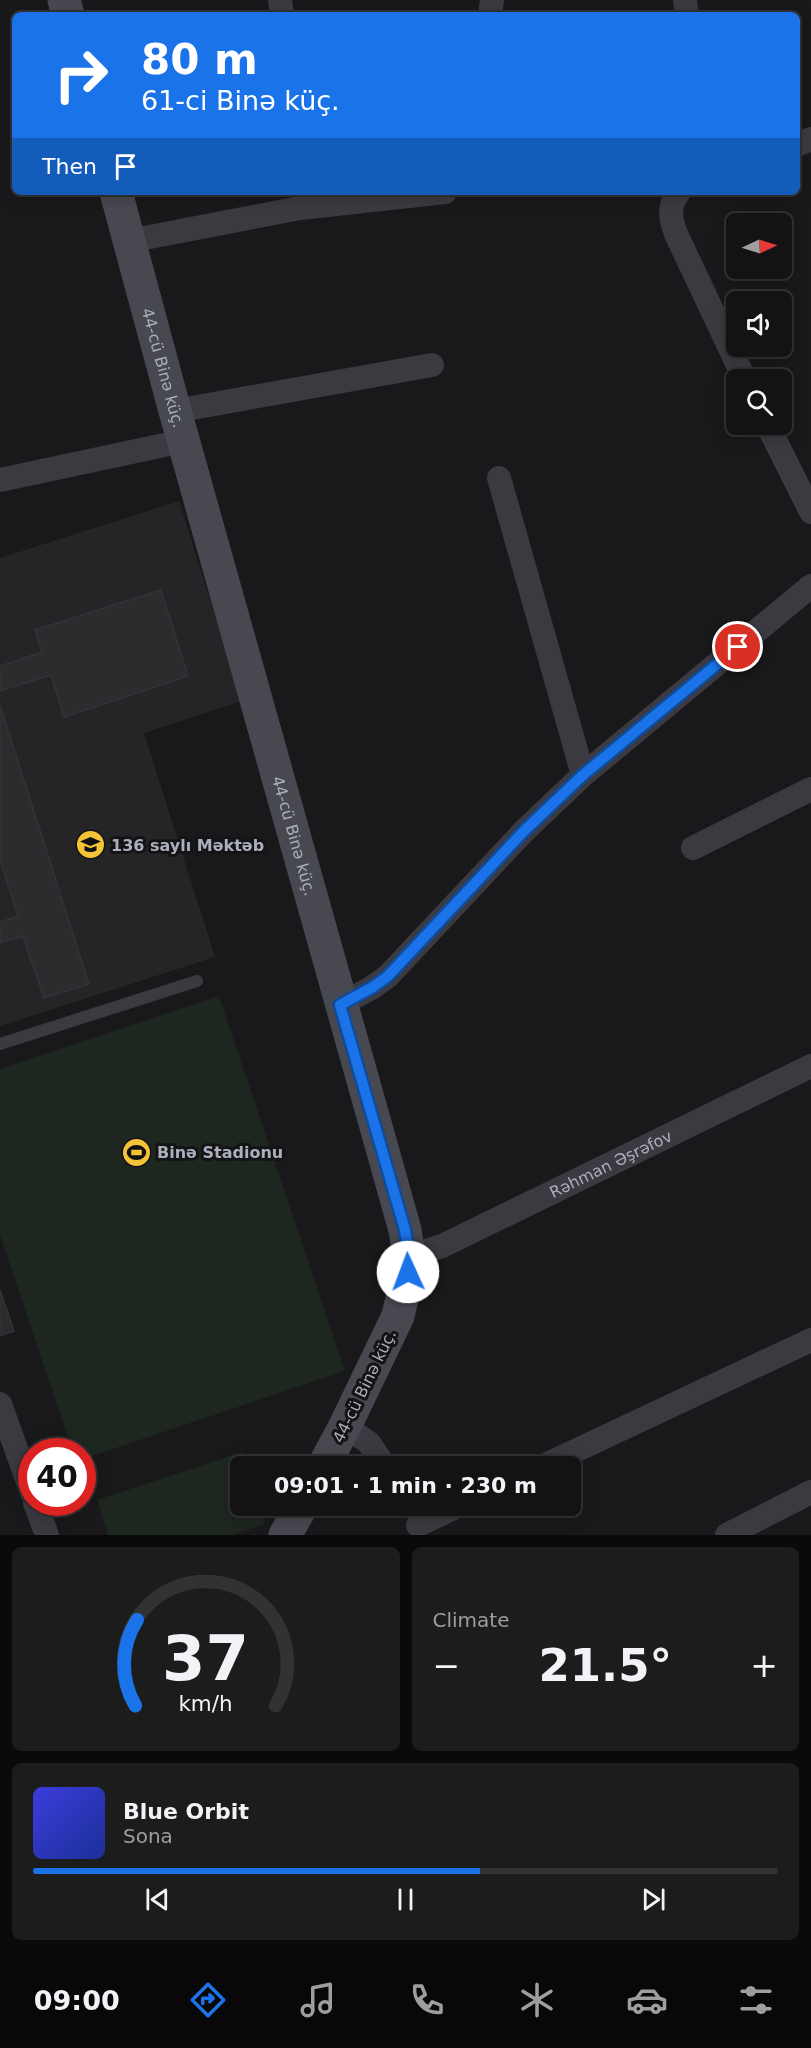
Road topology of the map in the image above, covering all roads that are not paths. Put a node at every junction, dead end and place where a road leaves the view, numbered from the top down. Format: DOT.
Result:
graph roads {
  1 [pos="117,195"];
  2 [pos="418,195"];
  3 [pos="677,195"];
  4 [pos="129,241"];
  5 [pos="432,365"];
  6 [pos="740,369"];
  7 [pos="179,426"];
  8 [pos="772,435"];
  9 [pos="499,478"];
  10 [pos="0,480"];
  11 [pos="811,512"];
  12 [pos="811,586"];
  13 [pos="583,775"];
  14 [pos="811,789"];
  15 [pos="693,849"];
  16 [pos="197,981"];
  17 [pos="340,1005"];
  18 [pos="0,1044"];
  19 [pos="811,1066"];
  20 [pos="409,1256"];
  21 [pos="811,1341"];
  22 [pos="0,1405"];
  23 [pos="345,1426"];
  24 [pos="18,1454"];
  25 [pos="329,1456"];
  26 [pos="378,1456"];
  27 [pos="565,1456"];
  28 [pos="811,1492"];
  29 [pos="38,1516"];
  30 [pos="296,1516"];
  31 [pos="432,1516"];
  32 [pos="417,1522"];
  33 [pos="42,1534"];
  34 [pos="285,1535"];
  35 [pos="727,1535"];
  1 -- 4 [label="street, 44-cü Binə küç."];
  2 -- 4 [label="street"];
  3 -- 6 [label="street"];
  4 -- 7 [label="street, 44-cü Binə küç."];
  5 -- 7 [label="street"];
  7 -- 10 [label="street"];
  7 -- 17 [label="street, 44-cü Binə küç."];
  8 -- 11 [label="street"];
  9 -- 13 [label="street"];
  12 -- 13 [label="street"];
  13 -- 17 [label="street"];
  14 -- 15 [label="street"];
  16 -- 18 [label="lane"];
  17 -- 20 [label="street, 44-cü Binə küç."];
  19 -- 20 [label="street, Rəhman Əşrəfov"];
  20 -- 23 [label="street, 44-cü Binə küç."];
  21 -- 27 [label="street"];
  22 -- 24 [label="street"];
  23 -- 25 [label="street, 44-cü Binə küç."];
  23 -- 26 [label="street"];
  28 -- 35 [label="street"];
  29 -- 33 [label="street"];
  30 -- 34 [label="street"];
  31 -- 32 [label="street"];
}
